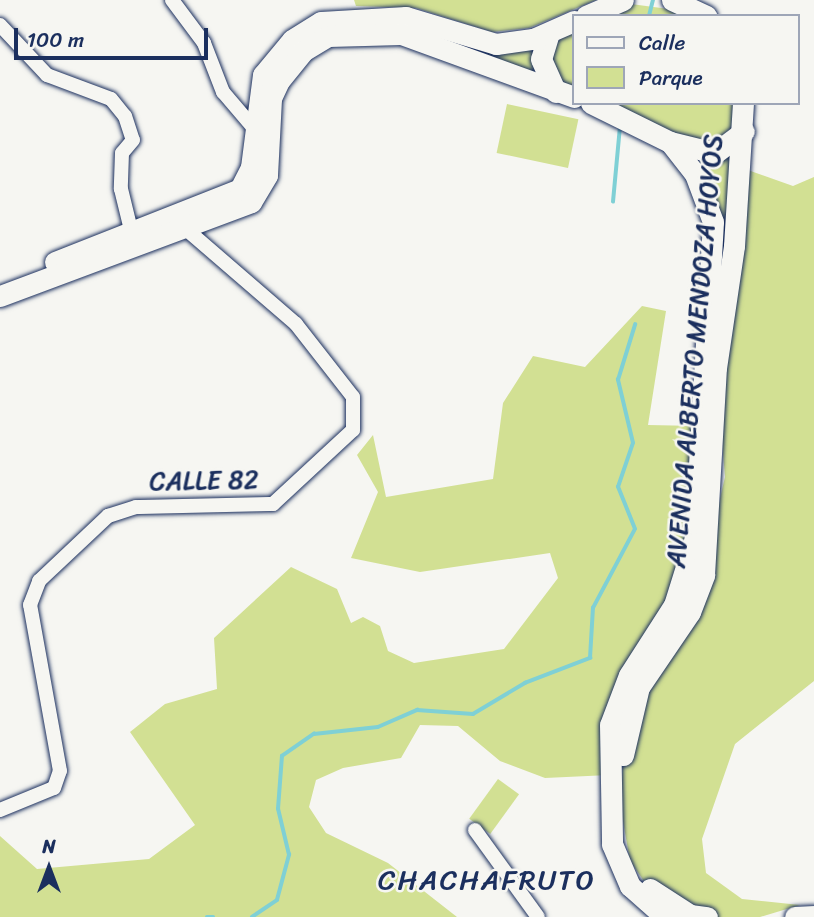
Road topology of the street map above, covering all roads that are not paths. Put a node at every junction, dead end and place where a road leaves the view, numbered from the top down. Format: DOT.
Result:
graph roads {
  1 [pos="172,0"];
  2 [pos="623,0"];
  3 [pos="591,14"];
  4 [pos="572,22"];
  5 [pos="0,25"];
  6 [pos="549,33"];
  7 [pos="565,94"];
  8 [pos="595,105"];
  9 [pos="743,105"];
  10 [pos="252,126"];
  11 [pos="744,131"];
  12 [pos="670,142"];
  13 [pos="187,230"];
  14 [pos="132,234"];
  15 [pos="0,283"];
  16 [pos="0,296"];
  17 [pos="0,810"];
  18 [pos="475,830"];
  19 [pos="814,916"];
  20 [pos="538,917"];
  21 [pos="665,917"];
  22 [pos="707,917"];
  23 [pos="795,917"];
  1 -- 10 [label="street"];
  2 -- 3 [label="main road"];
  4 -- 6 [label="main road"];
  5 -- 14 [label="street"];
  6 -- 7 [label="main road"];
  6 -- 10 [label="main road"];
  7 -- 13 [label="main road"];
  8 -- 12 [label="main road, AVENIDA ALBERTO MENDOZA HOYOS"];
  9 -- 11 [label="main road, AVENIDA ALBERTO MENDOZA HOYOS"];
  10 -- 14 [label="main road"];
  11 -- 12 [label="main road"];
  11 -- 22 [label="main road, AVENIDA ALBERTO MENDOZA HOYOS"];
  12 -- 21 [label="main road, AVENIDA ALBERTO MENDOZA HOYOS"];
  13 -- 16 [label="main road"];
  13 -- 17 [label="street, CALLE 82"];
  14 -- 15 [label="main road"];
  18 -- 20 [label="street"];
  19 -- 23 [label="main road"];
}
